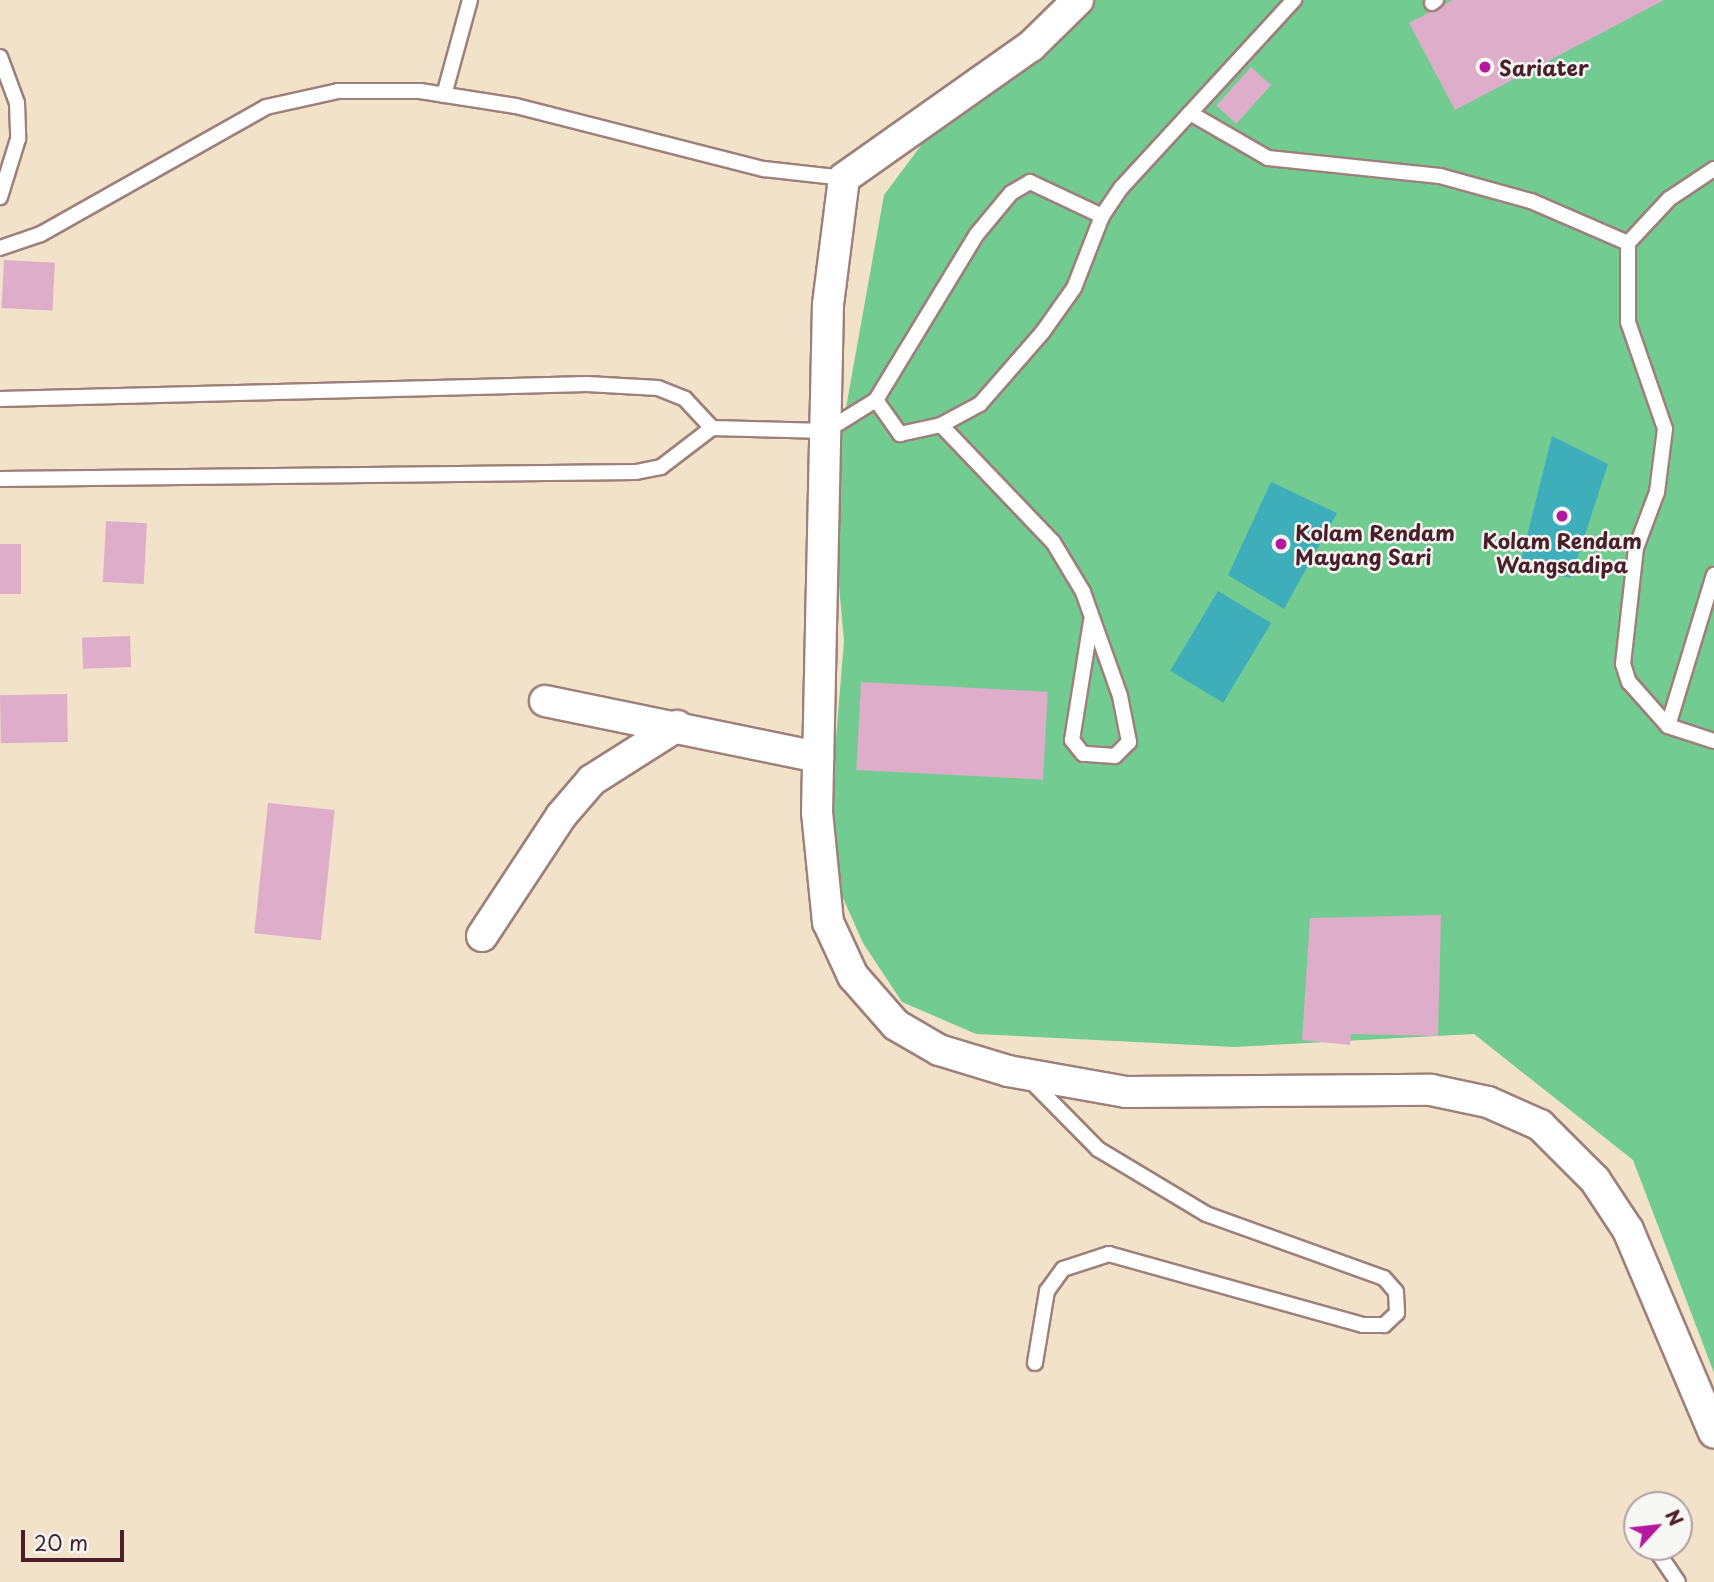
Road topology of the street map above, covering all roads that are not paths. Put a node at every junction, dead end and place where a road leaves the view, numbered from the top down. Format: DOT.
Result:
graph roads {
  1 [pos="470,0"];
  2 [pos="1078,0"];
  3 [pos="1294,0"];
  4 [pos="0,57"];
  5 [pos="444,95"];
  6 [pos="1190,113"];
  7 [pos="1714,169"];
  8 [pos="844,178"];
  9 [pos="0,197"];
  10 [pos="1102,216"];
  11 [pos="1628,243"];
  12 [pos="0,248"];
  13 [pos="0,399"];
  14 [pos="876,400"];
  15 [pos="941,425"];
  16 [pos="712,428"];
  17 [pos="826,431"];
  18 [pos="0,480"];
  19 [pos="1714,575"];
  20 [pos="1091,621"];
  21 [pos="545,701"];
  22 [pos="677,726"];
  23 [pos="1668,726"];
  24 [pos="1714,741"];
  25 [pos="818,757"];
  26 [pos="482,936"];
  27 [pos="1024,1074"];
  28 [pos="1035,1363"];
  29 [pos="1714,1433"];
  30 [pos="1664,1561"];
  31 [pos="1678,1582"];
  1 -- 5 [label="lane"];
  2 -- 8 [label="street"];
  3 -- 6 [label="lane"];
  4 -- 9 [label="lane"];
  5 -- 8 [label="lane"];
  5 -- 12 [label="lane"];
  6 -- 10 [label="lane"];
  6 -- 11 [label="lane"];
  7 -- 11 [label="lane"];
  8 -- 17 [label="street"];
  10 -- 14 [label="lane"];
  10 -- 15 [label="lane"];
  11 -- 23 [label="lane"];
  13 -- 16 [label="lane"];
  14 -- 15 [label="lane"];
  14 -- 17 [label="lane"];
  15 -- 20 [label="lane"];
  16 -- 17 [label="lane"];
  16 -- 18 [label="lane"];
  17 -- 25 [label="street"];
  19 -- 23 [label="lane"];
  20 -- 20 [label="lane"];
  21 -- 22 [label="street"];
  22 -- 25 [label="street"];
  22 -- 26 [label="street"];
  23 -- 24 [label="lane"];
  25 -- 27 [label="street"];
  27 -- 28 [label="lane"];
  27 -- 29 [label="street"];
  30 -- 31 [label="lane"];
}
